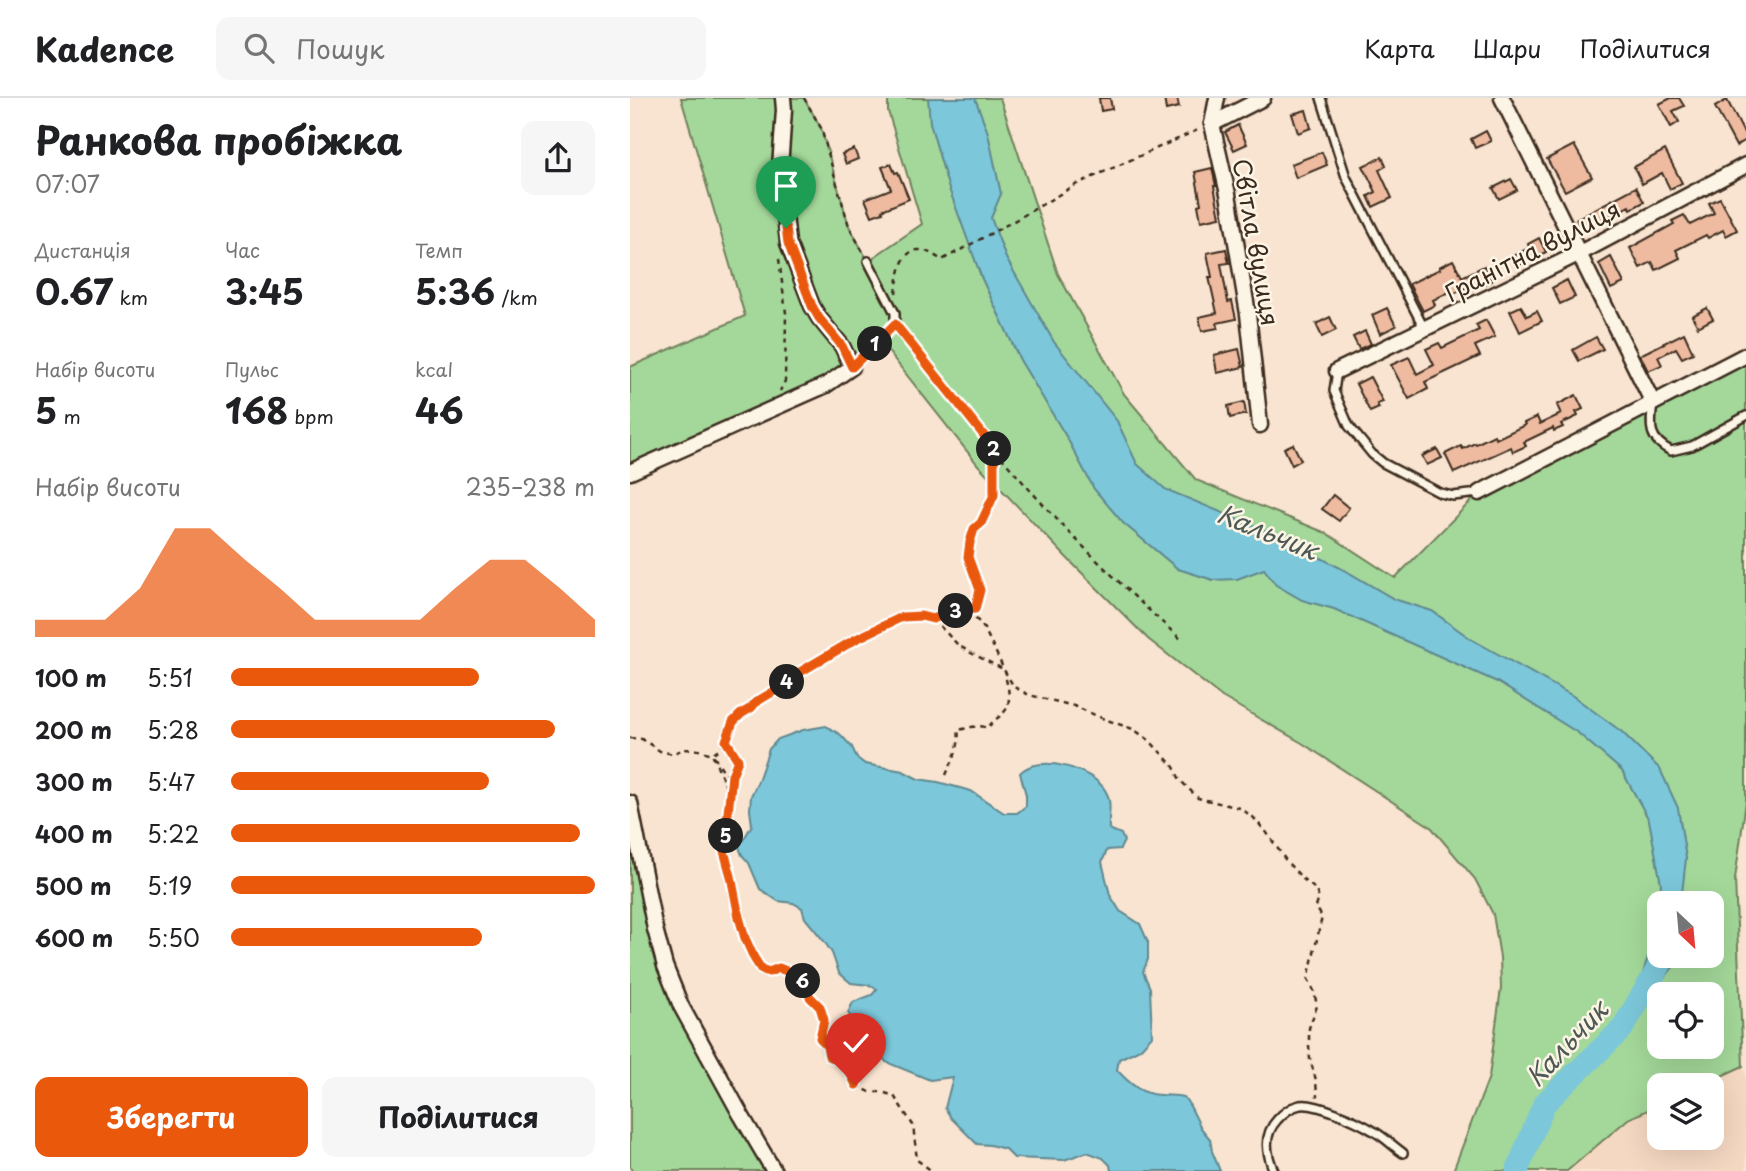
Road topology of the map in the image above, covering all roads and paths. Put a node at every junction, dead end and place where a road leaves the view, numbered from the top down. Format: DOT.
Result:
graph roads {
  1 [pos="783,98"];
  2 [pos="804,98"];
  3 [pos="1217,98"];
  4 [pos="1264,98"];
  5 [pos="1321,98"];
  6 [pos="1502,98"];
  7 [pos="1212,124"];
  8 [pos="1746,165"];
  9 [pos="778,249"];
  10 [pos="1578,254"];
  11 [pos="868,261"];
  12 [pos="895,313"];
  13 [pos="895,324"];
  14 [pos="1424,329"];
  15 [pos="1746,355"];
  16 [pos="852,367"];
  17 [pos="1337,371"];
  18 [pos="1654,403"];
  19 [pos="771,410"];
  20 [pos="1746,416"];
  21 [pos="1261,425"];
  22 [pos="994,448"];
  23 [pos="630,472"];
  24 [pos="1479,493"];
  25 [pos="975,609"];
  26 [pos="933,619"];
  27 [pos="1183,641"];
  28 [pos="1004,670"];
  29 [pos="630,738"];
  30 [pos="726,741"];
  31 [pos="712,754"];
  32 [pos="732,775"];
  33 [pos="946,775"];
  34 [pos="730,796"];
  35 [pos="630,803"];
  36 [pos="1317,1105"];
  37 [pos="1403,1153"];
  38 [pos="774,1171"];
  39 [pos="932,1171"];
  40 [pos="1274,1171"];
  1 -- 16 [label="street"];
  2 -- 11 [label="path"];
  3 -- 7 [label="street"];
  4 -- 7 [label="street"];
  5 -- 14 [label="lane"];
  6 -- 10 [label="street"];
  7 -- 12 [label="path"];
  7 -- 21 [label="street, Світла вулиця"];
  8 -- 10 [label="street, Гранітна вулиця"];
  9 -- 19 [label="path"];
  10 -- 14 [label="street, Гранітна вулиця"];
  10 -- 18 [label="street"];
  11 -- 12 [label="lane"];
  12 -- 13 [label="lane"];
  13 -- 16 [label="lane"];
  13 -- 22 [label="path"];
  14 -- 17 [label="street, Гранітна вулиця"];
  15 -- 18 [label="street"];
  16 -- 19 [label="street"];
  17 -- 24 [label="lane"];
  18 -- 20 [label="lane"];
  18 -- 24 [label="street"];
  19 -- 23 [label="street"];
  22 -- 25 [label="path"];
  22 -- 27 [label="path"];
  25 -- 26 [label="path"];
  25 -- 28 [label="path"];
  26 -- 28 [label="path"];
  26 -- 30 [label="path"];
  28 -- 33 [label="path"];
  28 -- 36 [label="path"];
  29 -- 31 [label="path"];
  30 -- 31 [label="path"];
  30 -- 32 [label="path"];
  31 -- 32 [label="path"];
  31 -- 34 [label="path"];
  32 -- 34 [label="path"];
  34 -- 39 [label="path"];
  35 -- 38 [label="street"];
  36 -- 37 [label="lane"];
  36 -- 40 [label="lane"];
}
